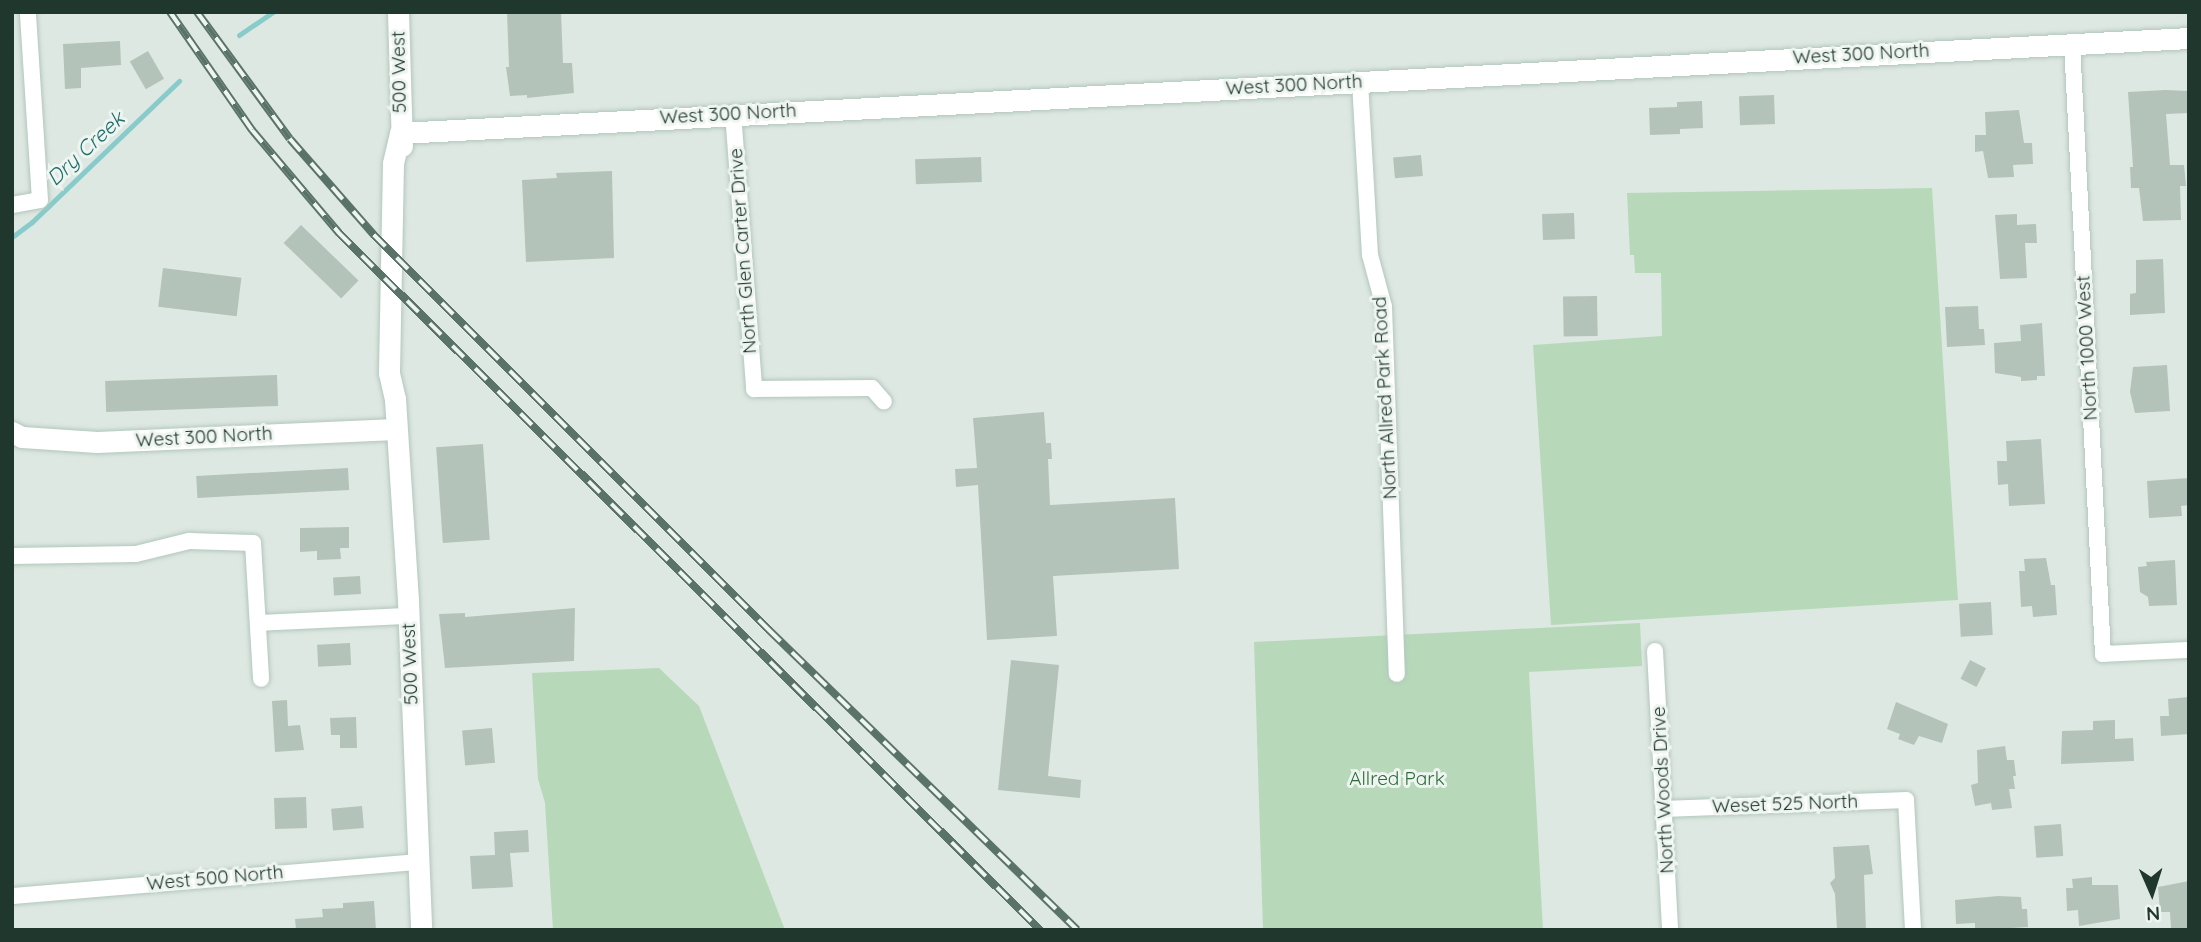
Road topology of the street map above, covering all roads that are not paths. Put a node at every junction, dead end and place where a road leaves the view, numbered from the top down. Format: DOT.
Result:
graph roads {
  1 [pos="27,12"];
  2 [pos="398,12"];
  3 [pos="2189,38"];
  4 [pos="2072,43"];
  5 [pos="1360,82"];
  6 [pos="733,113"];
  7 [pos="400,133"];
  8 [pos="12,205"];
  9 [pos="884,402"];
  10 [pos="396,429"];
  11 [pos="12,432"];
  12 [pos="12,556"];
  13 [pos="408,616"];
  14 [pos="258,623"];
  15 [pos="2189,650"];
  16 [pos="1655,651"];
  17 [pos="1397,674"];
  18 [pos="261,679"];
  19 [pos="1664,808"];
  20 [pos="418,862"];
  21 [pos="12,896"];
  22 [pos="421,930"];
  23 [pos="1670,930"];
  24 [pos="1913,930"];
  1 -- 8 [label="street"];
  2 -- 7 [label="street, 500 West"];
  3 -- 4 [label="street, West 300 North"];
  4 -- 5 [label="street, West 300 North"];
  4 -- 15 [label="street, North 1000 West"];
  5 -- 6 [label="street, West 300 North"];
  5 -- 17 [label="street, North Allred Park Road"];
  6 -- 7 [label="street, West 300 North"];
  6 -- 9 [label="street, North Glen Carter Drive"];
  7 -- 10 [label="street, 500 West"];
  10 -- 11 [label="street, West 300 North"];
  10 -- 13 [label="street, 500 West"];
  12 -- 14 [label="street"];
  13 -- 14 [label="street"];
  13 -- 20 [label="street, 500 West"];
  14 -- 18 [label="street"];
  16 -- 19 [label="street, North Woods Drive"];
  19 -- 23 [label="street, North Woods Drive"];
  19 -- 24 [label="street, Weset 525 North"];
  20 -- 21 [label="street, West 500 North"];
  20 -- 22 [label="street, 500 West"];
}
